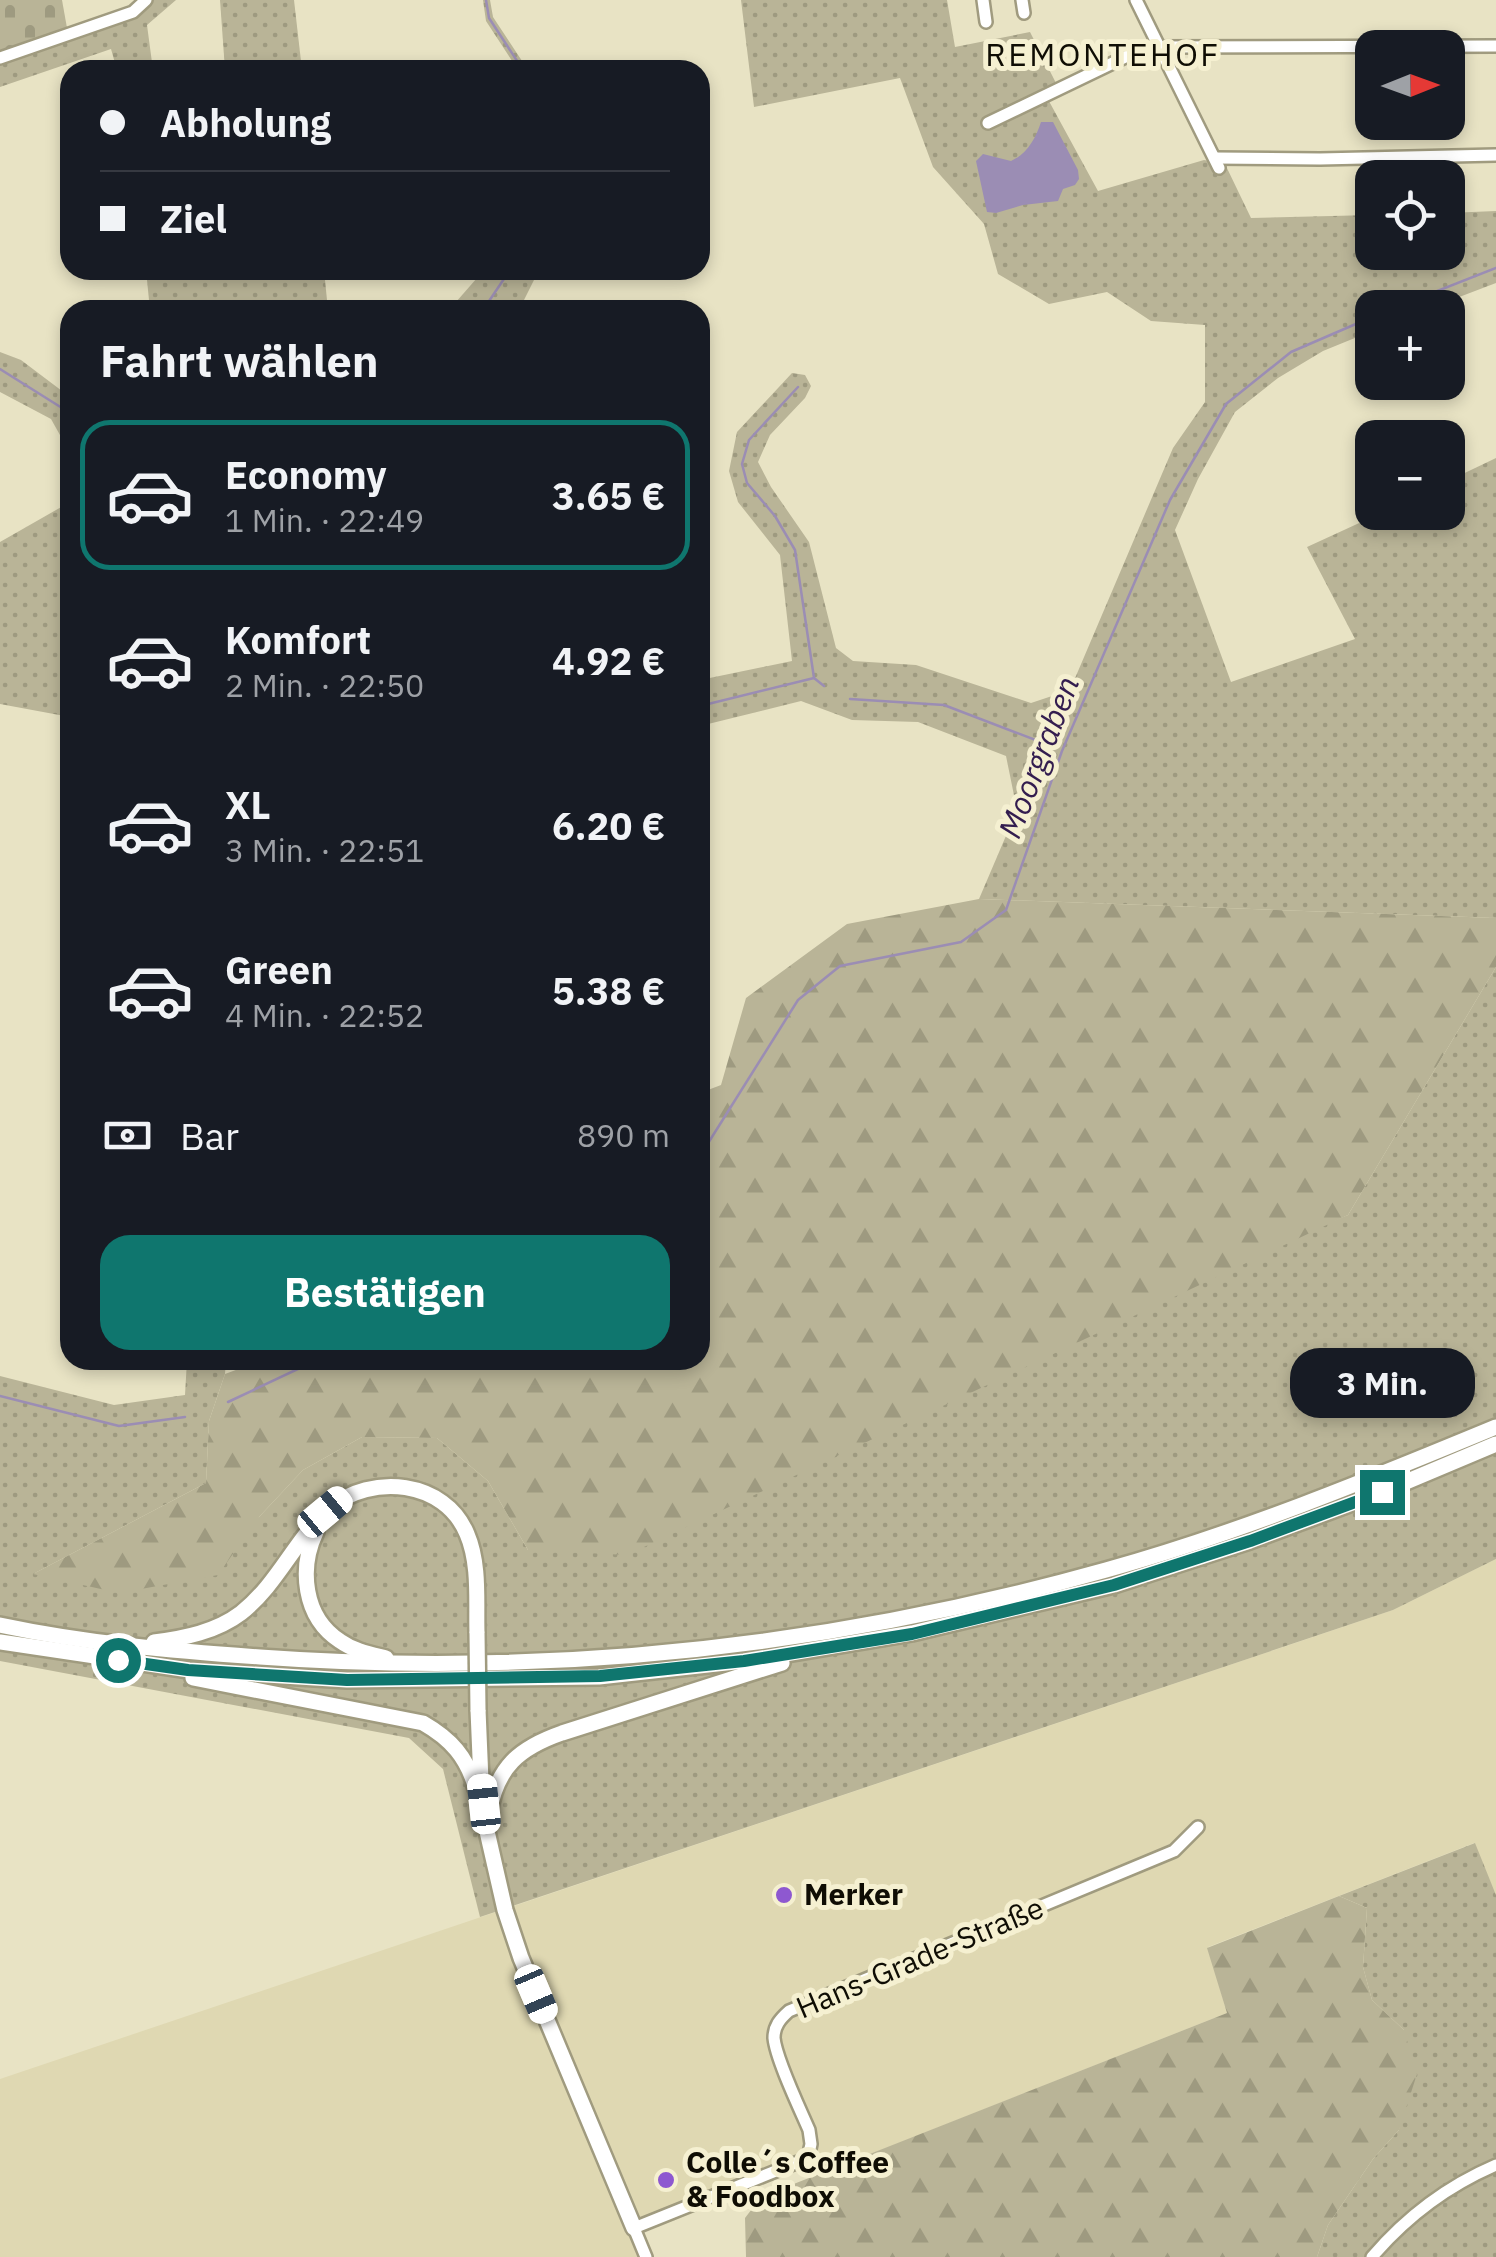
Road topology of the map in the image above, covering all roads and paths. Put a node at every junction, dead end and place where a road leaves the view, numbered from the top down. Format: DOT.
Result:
graph roads {
  1 [pos="146,0"];
  2 [pos="984,0"];
  3 [pos="1136,0"];
  4 [pos="986,22"];
  5 [pos="1159,46"];
  6 [pos="1496,46"];
  7 [pos="0,58"];
  8 [pos="988,123"];
  9 [pos="1496,155"];
  10 [pos="1496,1427"];
  11 [pos="1496,1444"];
  12 [pos="325,1512"];
  13 [pos="0,1625"];
  14 [pos="0,1642"];
  15 [pos="130,1645"];
  16 [pos="824,1650"];
  17 [pos="150,1664"];
  18 [pos="419,1665"];
  19 [pos="486,1826"];
  20 [pos="1198,1827"];
  21 [pos="1496,2165"];
  22 [pos="634,2228"];
  23 [pos="646,2257"];
  24 [pos="1372,2257"];
  1 -- 7 [label="street"];
  2 -- 4 [label="street"];
  3 -- 5 [label="street"];
  5 -- 6 [label="street"];
  5 -- 8 [label="street"];
  5 -- 9 [label="street"];
  10 -- 18 [label="highway"];
  11 -- 16 [label="highway"];
  12 -- 15 [label="highway"];
  12 -- 18 [label="highway"];
  12 -- 19 [label="highway, bridge"];
  13 -- 15 [label="highway"];
  14 -- 17 [label="highway"];
  15 -- 18 [label="highway"];
  16 -- 17 [label="highway"];
  16 -- 19 [label="highway"];
  17 -- 19 [label="highway"];
  19 -- 22 [label="highway"];
  20 -- 22 [label="street, Hans-Grade-Straße"];
  21 -- 24 [label="street"];
  22 -- 23 [label="street"];
}
